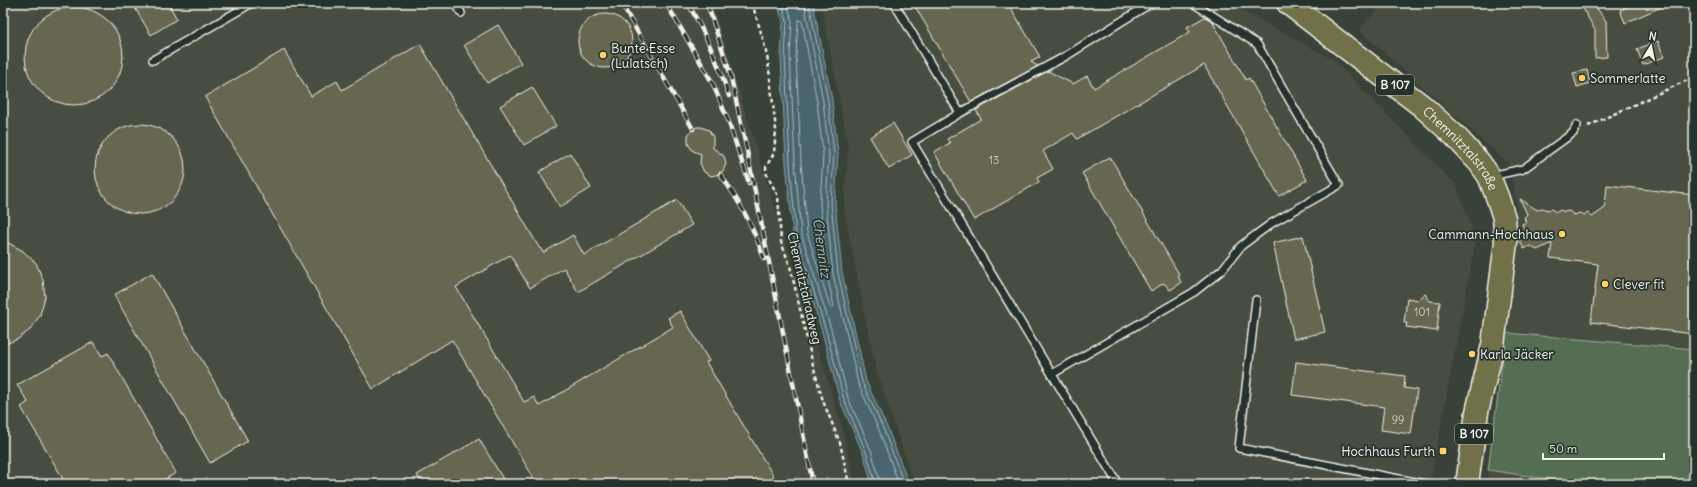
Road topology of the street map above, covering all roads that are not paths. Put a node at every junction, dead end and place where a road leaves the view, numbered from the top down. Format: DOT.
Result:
graph roads {
  1 [pos="252,3"];
  2 [pos="456,3"];
  3 [pos="894,3"];
  4 [pos="1151,3"];
  5 [pos="1193,3"];
  6 [pos="1288,3"];
  7 [pos="461,13"];
  8 [pos="153,60"];
  9 [pos="960,113"];
  10 [pos="1577,125"];
  11 [pos="1489,176"];
  12 [pos="1256,300"];
  13 [pos="1052,374"];
  14 [pos="1118,484"];
  15 [pos="1426,484"];
  16 [pos="1467,484"];
  1 -- 8 [label="lane"];
  2 -- 7 [label="lane"];
  3 -- 9 [label="lane"];
  4 -- 9 [label="lane"];
  5 -- 13 [label="lane"];
  6 -- 11 [label="main road, Chemnitztalstraße / B 107"];
  9 -- 13 [label="lane"];
  10 -- 11 [label="lane"];
  11 -- 16 [label="main road, Chemnitztalstraße / B 107"];
  12 -- 15 [label="lane"];
  13 -- 14 [label="lane"];
}
